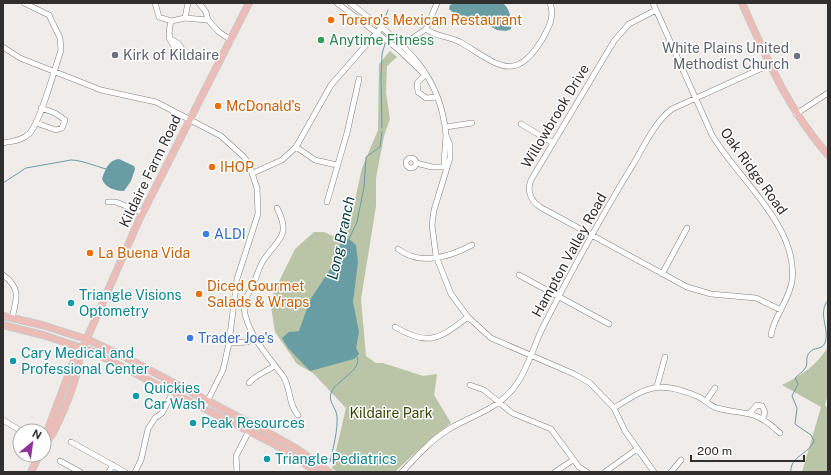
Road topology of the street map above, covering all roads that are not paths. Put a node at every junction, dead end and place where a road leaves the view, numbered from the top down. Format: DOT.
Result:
graph roads {
  1 [pos="24,3"];
  2 [pos="155,3"];
  3 [pos="188,3"];
  4 [pos="199,3"];
  5 [pos="249,3"];
  6 [pos="337,3"];
  7 [pos="350,3"];
  8 [pos="437,3"];
  9 [pos="550,3"];
  10 [pos="653,3"];
  11 [pos="742,3"];
  12 [pos="656,10"];
  13 [pos="185,18"];
  14 [pos="208,20"];
  15 [pos="170,21"];
  16 [pos="381,28"];
  17 [pos="426,29"];
  18 [pos="377,33"];
  19 [pos="170,38"];
  20 [pos="230,40"];
  21 [pos="402,44"];
  22 [pos="3,47"];
  23 [pos="398,49"];
  24 [pos="769,65"];
  25 [pos="53,71"];
  26 [pos="425,75"];
  27 [pos="359,79"];
  28 [pos="828,92"];
  29 [pos="437,97"];
  30 [pos="695,98"];
  31 [pos="41,108"];
  32 [pos="796,114"];
  33 [pos="189,118"];
  34 [pos="472,122"];
  35 [pos="36,123"];
  36 [pos="522,124"];
  37 [pos="446,127"];
  38 [pos="553,142"];
  39 [pos="3,143"];
  40 [pos="296,147"];
  41 [pos="828,155"];
  42 [pos="416,164"];
  43 [pos="337,165"];
  44 [pos="446,167"];
  45 [pos="253,172"];
  46 [pos="108,202"];
  47 [pos="327,202"];
  48 [pos="277,208"];
  49 [pos="143,213"];
  50 [pos="687,228"];
  51 [pos="593,236"];
  52 [pos="472,245"];
  53 [pos="398,249"];
  54 [pos="436,256"];
  55 [pos="662,274"];
  56 [pos="3,275"];
  57 [pos="519,275"];
  58 [pos="559,297"];
  59 [pos="781,310"];
  60 [pos="3,316"];
  61 [pos="468,317"];
  62 [pos="12,318"];
  63 [pos="609,324"];
  64 [pos="3,325"];
  65 [pos="395,327"];
  66 [pos="771,335"];
  67 [pos="86,339"];
  68 [pos="256,339"];
  69 [pos="229,342"];
  70 [pos="83,348"];
  71 [pos="531,356"];
  72 [pos="665,357"];
  73 [pos="274,366"];
  74 [pos="249,383"];
  75 [pos="470,384"];
  76 [pos="657,386"];
  77 [pos="715,388"];
  78 [pos="173,392"];
  79 [pos="208,400"];
  80 [pos="706,401"];
  81 [pos="500,403"];
  82 [pos="204,408"];
  83 [pos="614,408"];
  84 [pos="750,414"];
  85 [pos="298,415"];
  86 [pos="763,418"];
  87 [pos="3,420"];
  88 [pos="12,426"];
  89 [pos="249,431"];
  90 [pos="780,433"];
  91 [pos="52,435"];
  92 [pos="71,442"];
  93 [pos="637,449"];
  94 [pos="573,460"];
  95 [pos="681,460"];
  96 [pos="60,461"];
  97 [pos="113,465"];
  98 [pos="80,472"];
  99 [pos="109,472"];
  100 [pos="125,472"];
  101 [pos="135,472"];
  102 [pos="237,472"];
  103 [pos="316,472"];
  104 [pos="329,472"];
  105 [pos="402,472"];
  106 [pos="555,472"];
  107 [pos="587,472"];
  108 [pos="605,472"];
  109 [pos="654,472"];
  110 [pos="671,472"];
  1 -- 25 [label="street"];
  2 -- 15 [label="street"];
  3 -- 13 [label="street"];
  4 -- 14 [label="street"];
  5 -- 20 [label="main road, Kildaire Farm Road"];
  6 -- 18 [label="street"];
  7 -- 16 [label="street"];
  8 -- 17 [label="street"];
  9 -- 17 [label="street"];
  10 -- 12 [label="street, Oak Ridge Road"];
  11 -- 24 [label="main road"];
  12 -- 30 [label="street, Oak Ridge Road"];
  12 -- 38 [label="street, Willowbrook Drive"];
  13 -- 14 [label="street"];
  13 -- 15 [label="street"];
  14 -- 20 [label="street"];
  15 -- 19 [label="street"];
  16 -- 18 [label="street"];
  16 -- 21 [label="street"];
  17 -- 21 [label="street"];
  18 -- 23 [label="street"];
  18 -- 40 [label="street"];
  20 -- 33 [label="main road, Kildaire Farm Road"];
  21 -- 23 [label="street"];
  21 -- 26 [label="street"];
  22 -- 25 [label="street"];
  23 -- 26 [label="street"];
  24 -- 30 [label="street, Hampton Valley Road"];
  24 -- 32 [label="main road"];
  25 -- 31 [label="street"];
  25 -- 33 [label="street"];
  26 -- 29 [label="street"];
  26 -- 29 [label="street"];
  27 -- 43 [label="street"];
  28 -- 32 [label="street"];
  29 -- 37 [label="street"];
  30 -- 51 [label="street, Hampton Valley Road"];
  30 -- 59 [label="street, Oak Ridge Road"];
  31 -- 35 [label="street"];
  31 -- 35 [label="street"];
  32 -- 41 [label="main road"];
  33 -- 45 [label="street"];
  33 -- 49 [label="main road, Kildaire Farm Road"];
  34 -- 37 [label="street"];
  35 -- 39 [label="street"];
  36 -- 38 [label="street"];
  37 -- 44 [label="street"];
  38 -- 51 [label="street, Willowbrook Drive"];
  40 -- 43 [label="street"];
  40 -- 45 [label="street"];
  42 -- 44 [label="street"];
  43 -- 47 [label="street"];
  44 -- 54 [label="street"];
  45 -- 69 [label="street"];
  46 -- 49 [label="street"];
  48 -- 68 [label="street"];
  49 -- 67 [label="main road, Kildaire Farm Road"];
  50 -- 55 [label="street"];
  51 -- 55 [label="street, Willowbrook Drive"];
  51 -- 58 [label="street, Hampton Valley Road"];
  52 -- 54 [label="street"];
  53 -- 54 [label="street"];
  54 -- 61 [label="street"];
  55 -- 59 [label="street, Willowbrook Drive"];
  56 -- 62 [label="street"];
  57 -- 58 [label="street"];
  58 -- 63 [label="street"];
  58 -- 71 [label="street, Hampton Valley Road"];
  59 -- 66 [label="street, Oak Ridge Road"];
  60 -- 62 [label="main road"];
  61 -- 65 [label="street"];
  61 -- 71 [label="street"];
  62 -- 67 [label="main road"];
  64 -- 70 [label="main road"];
  67 -- 70 [label="main road, Kildaire Farm Road"];
  67 -- 79 [label="main road"];
  68 -- 69 [label="street"];
  68 -- 73 [label="street"];
  69 -- 79 [label="street"];
  70 -- 78 [label="main road"];
  70 -- 91 [label="main road, Kildaire Farm Road"];
  71 -- 81 [label="street, Hampton Valley Road"];
  71 -- 83 [label="street"];
  72 -- 76 [label="street"];
  73 -- 74 [label="street"];
  73 -- 85 [label="street"];
  75 -- 81 [label="street"];
  76 -- 80 [label="street"];
  76 -- 83 [label="street"];
  77 -- 80 [label="street"];
  78 -- 82 [label="main road"];
  78 -- 101 [label="street"];
  79 -- 82 [label="street"];
  79 -- 104 [label="main road"];
  80 -- 84 [label="street"];
  81 -- 94 [label="street"];
  81 -- 105 [label="street, Hampton Valley Road"];
  82 -- 89 [label="main road"];
  83 -- 93 [label="street"];
  84 -- 86 [label="street"];
  84 -- 86 [label="street"];
  86 -- 90 [label="street"];
  87 -- 88 [label="street"];
  89 -- 102 [label="street"];
  89 -- 103 [label="main road"];
  92 -- 97 [label="street"];
  93 -- 108 [label="street"];
  93 -- 109 [label="street"];
  94 -- 106 [label="street"];
  94 -- 107 [label="street"];
  95 -- 110 [label="street"];
  96 -- 98 [label="street"];
  97 -- 99 [label="street"];
  97 -- 100 [label="street"];
}
